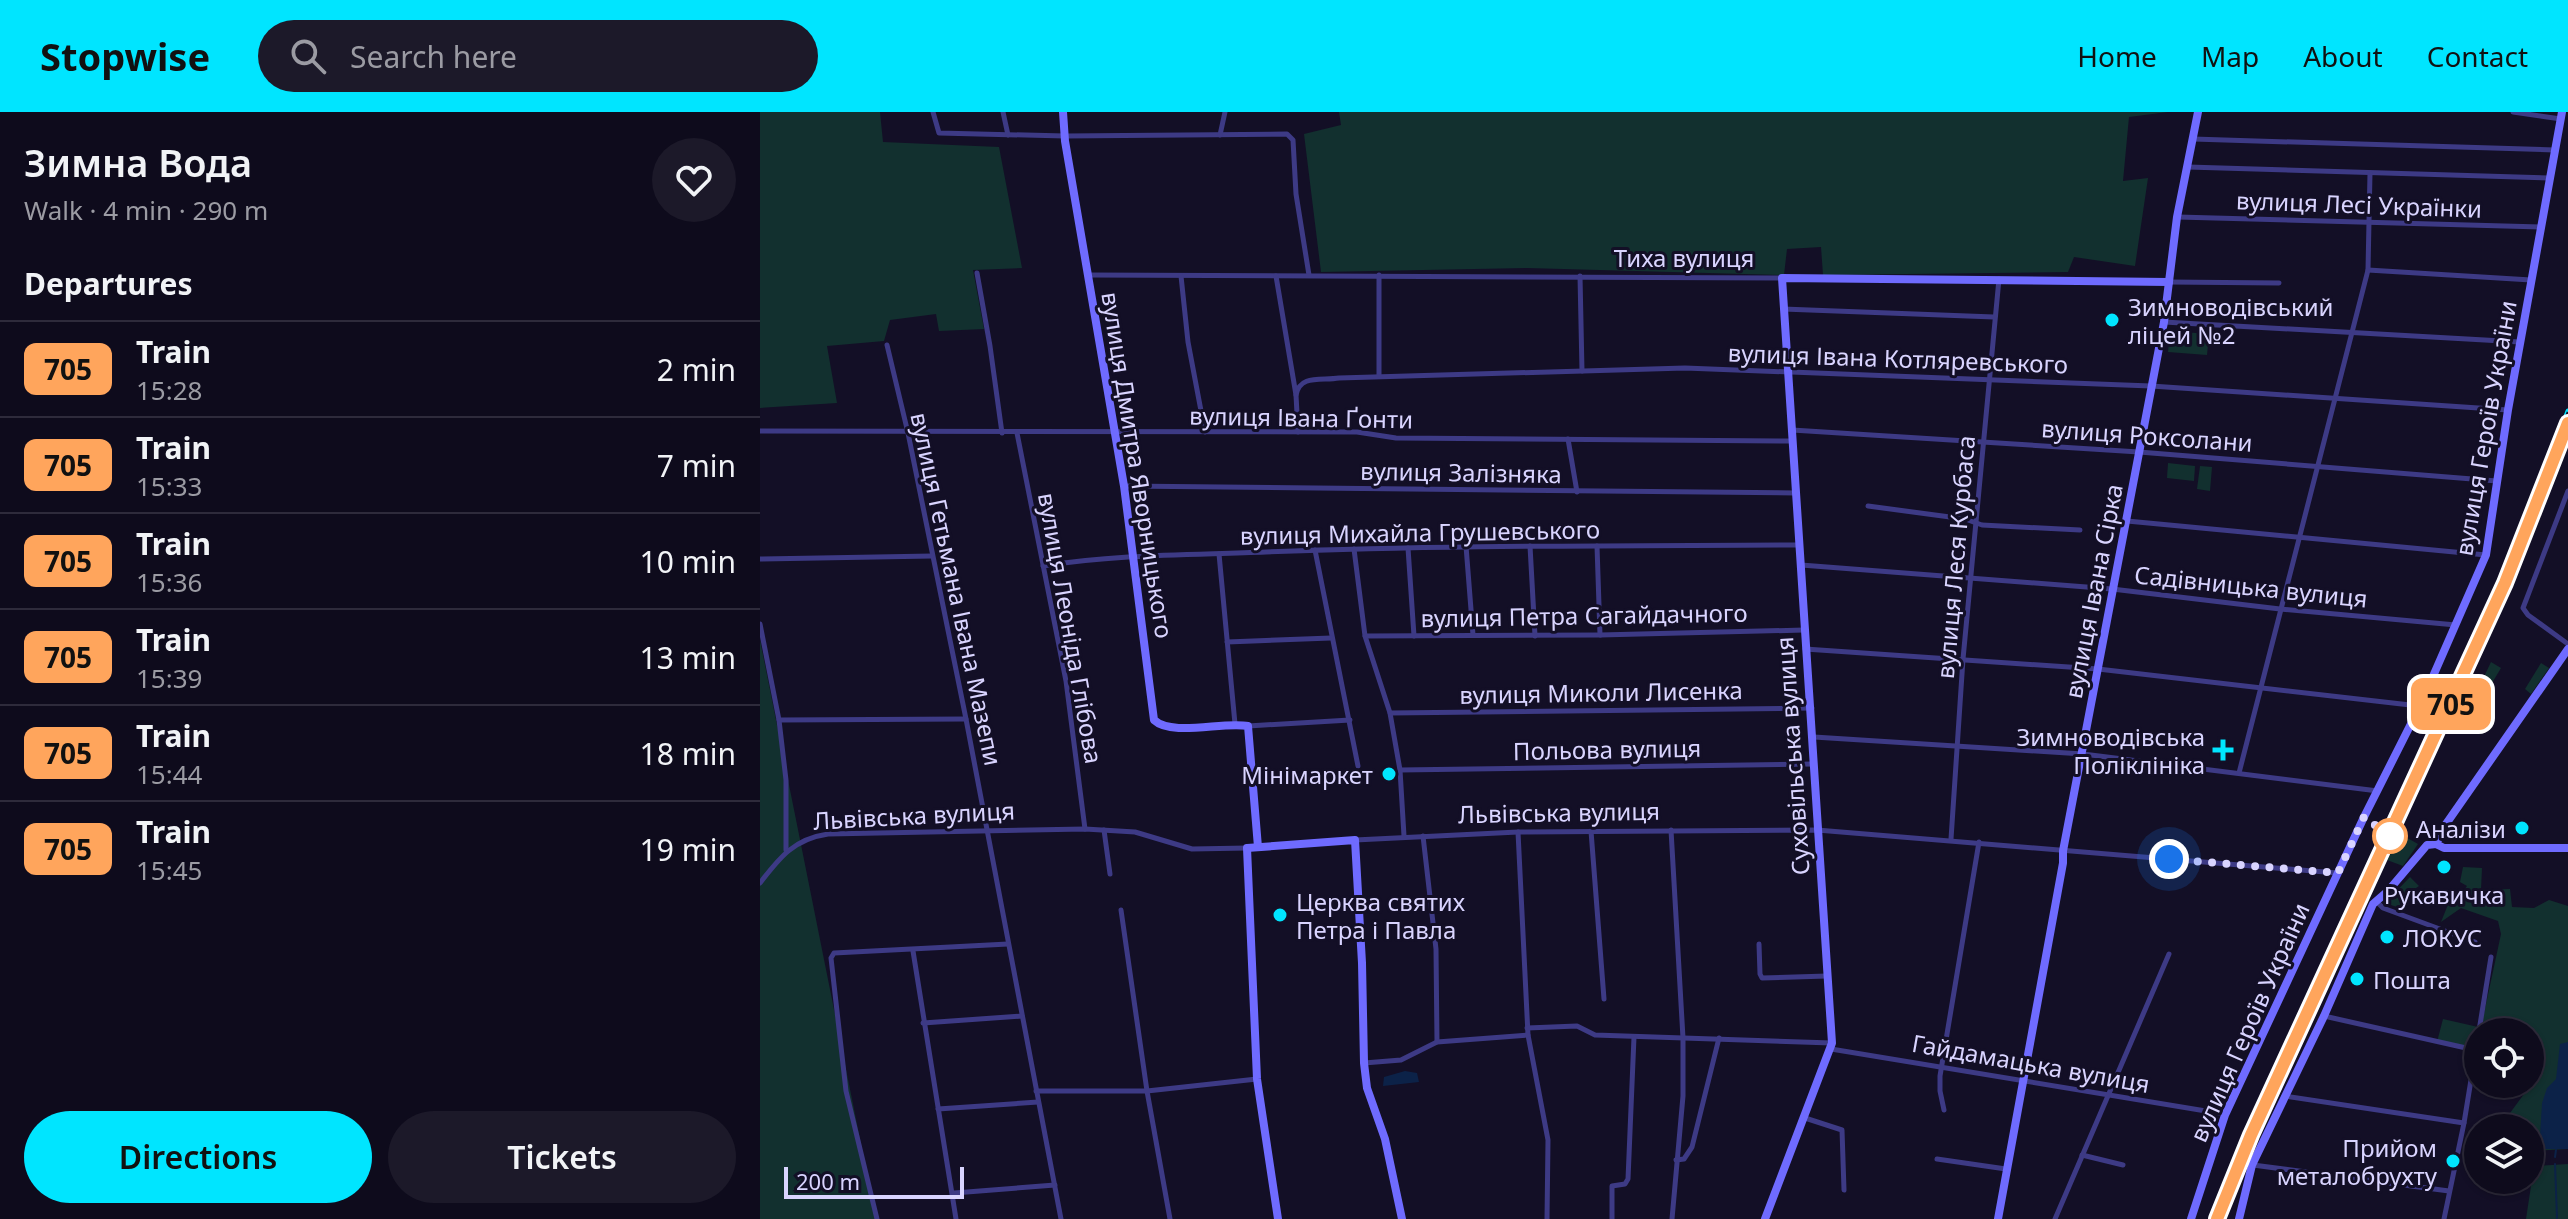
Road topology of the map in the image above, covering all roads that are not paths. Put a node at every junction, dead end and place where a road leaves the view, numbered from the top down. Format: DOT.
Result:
graph roads {
  1 [pos="933,112"];
  2 [pos="1003,112"];
  3 [pos="1063,112"];
  4 [pos="1225,112"];
  5 [pos="2198,112"];
  6 [pos="2513,112"];
  7 [pos="2561,115"];
  8 [pos="1008,135"];
  9 [pos="1065,135"];
  10 [pos="1220,135"];
  11 [pos="2192,139"];
  12 [pos="2556,150"];
  13 [pos="2187,167"];
  14 [pos="2370,173"];
  15 [pos="2551,178"];
  16 [pos="2177,217"];
  17 [pos="2369,221"];
  18 [pos="2541,227"];
  19 [pos="2368,270"];
  20 [pos="977,273"];
  21 [pos="1089,275"];
  22 [pos="1309,275"];
  23 [pos="1379,275"];
  24 [pos="1181,276"];
  25 [pos="1276,276"];
  26 [pos="1580,276"];
  27 [pos="1782,278"];
  28 [pos="1999,279"];
  29 [pos="2531,280"];
  30 [pos="2169,282"];
  31 [pos="2279,283"];
  32 [pos="1782,309"];
  33 [pos="1994,317"];
  34 [pos="2164,322"];
  35 [pos="2351,334"];
  36 [pos="2521,342"];
  37 [pos="887,345"];
  38 [pos="1582,371"];
  39 [pos="1787,372"];
  40 [pos="1379,376"];
  41 [pos="1989,379"];
  42 [pos="2151,386"];
  43 [pos="1296,395"];
  44 [pos="2335,398"];
  45 [pos="2508,410"];
  46 [pos="1792,430"];
  47 [pos="760,431"];
  48 [pos="1205,432"];
  49 [pos="1298,432"];
  50 [pos="908,433"];
  51 [pos="1002,433"];
  52 [pos="1017,433"];
  53 [pos="1115,433"];
  54 [pos="1568,439"];
  55 [pos="1792,441"];
  56 [pos="1984,442"];
  57 [pos="2139,452"];
  58 [pos="2318,466"];
  59 [pos="2498,482"];
  60 [pos="1124,486"];
  61 [pos="2568,491"];
  62 [pos="1577,492"];
  63 [pos="1797,493"];
  64 [pos="1868,506"];
  65 [pos="2127,521"];
  66 [pos="1976,523"];
  67 [pos="2080,530"];
  68 [pos="2301,536"];
  69 [pos="1799,545"];
  70 [pos="1466,546"];
  71 [pos="1530,546"];
  72 [pos="1597,546"];
  73 [pos="1408,548"];
  74 [pos="1354,549"];
  75 [pos="1315,550"];
  76 [pos="1219,554"];
  77 [pos="2486,555"];
  78 [pos="932,556"];
  79 [pos="1134,556"];
  80 [pos="760,559"];
  81 [pos="1800,565"];
  82 [pos="1043,566"];
  83 [pos="1970,579"];
  84 [pos="2112,589"];
  85 [pos="2280,609"];
  86 [pos="760,624"];
  87 [pos="2458,625"];
  88 [pos="1804,630"];
  89 [pos="1473,635"];
  90 [pos="1600,635"];
  91 [pos="1365,636"];
  92 [pos="1414,636"];
  93 [pos="1535,636"];
  94 [pos="1331,638"];
  95 [pos="1227,642"];
  96 [pos="1805,649"];
  97 [pos="2567,652"];
  98 [pos="1963,659"];
  99 [pos="2098,669"];
  100 [pos="2260,686"];
  101 [pos="2420,706"];
  102 [pos="1812,708"];
  103 [pos="1390,713"];
  104 [pos="966,719"];
  105 [pos="779,720"];
  106 [pos="1350,720"];
  107 [pos="1235,724"];
  108 [pos="1248,726"];
  109 [pos="1814,737"];
  110 [pos="1958,746"];
  111 [pos="2083,754"];
  112 [pos="1813,764"];
  113 [pos="1358,766"];
  114 [pos="1400,770"];
  115 [pos="2239,773"];
  116 [pos="2378,791"];
  117 [pos="1085,829"];
  118 [pos="988,830"];
  119 [pos="1104,830"];
  120 [pos="1671,830"];
  121 [pos="1817,830"];
  122 [pos="1591,831"];
  123 [pos="1518,832"];
  124 [pos="1404,836"];
  125 [pos="1423,836"];
  126 [pos="1951,839"];
  127 [pos="1355,840"];
  128 [pos="1979,842"];
  129 [pos="2436,844"];
  130 [pos="1258,847"];
  131 [pos="1247,848"];
  132 [pos="2568,848"];
  133 [pos="786,851"];
  134 [pos="2063,851"];
  135 [pos="2338,873"];
  136 [pos="1110,874"];
  137 [pos="760,883"];
  138 [pos="2376,901"];
  139 [pos="1121,910"];
  140 [pos="2475,942"];
  141 [pos="1008,944"];
  142 [pos="1759,944"];
  143 [pos="913,951"];
  144 [pos="2169,954"];
  145 [pos="2491,957"];
  146 [pos="1828,976"];
  147 [pos="1604,999"];
  148 [pos="1022,1016"];
  149 [pos="2324,1016"];
  150 [pos="2481,1018"];
  151 [pos="923,1023"];
  152 [pos="1528,1032"];
  153 [pos="1634,1037"];
  154 [pos="1683,1038"];
  155 [pos="1719,1038"];
  156 [pos="1437,1042"];
  157 [pos="1831,1046"];
  158 [pos="2464,1048"];
  159 [pos="1364,1063"];
  160 [pos="1942,1066"];
  161 [pos="1257,1079"];
  162 [pos="2022,1080"];
  163 [pos="1036,1091"];
  164 [pos="1147,1091"];
  165 [pos="2107,1095"];
  166 [pos="2283,1096"];
  167 [pos="1038,1102"];
  168 [pos="938,1109"];
  169 [pos="1944,1110"];
  170 [pos="2225,1115"];
  171 [pos="1805,1118"];
  172 [pos="2464,1123"];
  173 [pos="2082,1155"];
  174 [pos="1937,1159"];
  175 [pos="1676,1160"];
  176 [pos="2123,1165"];
  177 [pos="2252,1165"];
  178 [pos="2006,1169"];
  179 [pos="1055,1185"];
  180 [pos="1844,1190"];
  181 [pos="2450,1191"];
  182 [pos="954,1193"];
  183 [pos="877,1219"];
  184 [pos="956,1219"];
  185 [pos="1061,1219"];
  186 [pos="1170,1219"];
  187 [pos="1278,1219"];
  188 [pos="1402,1219"];
  189 [pos="1547,1219"];
  190 [pos="1612,1219"];
  191 [pos="1672,1219"];
  192 [pos="1765,1219"];
  193 [pos="1998,1219"];
  194 [pos="2055,1219"];
  195 [pos="2191,1219"];
  196 [pos="2239,1219"];
  197 [pos="2444,1219"];
  1 -- 8 [label="street"];
  2 -- 8 [label="street"];
  3 -- 9 [label="street, вулиця Дмитра Яворницького"];
  4 -- 10 [label="street"];
  5 -- 11 [label="street, вулиця Івана Сірка"];
  6 -- 7 [label="street"];
  7 -- 12 [label="street, вулиця Героїв України"];
  8 -- 9 [label="street"];
  9 -- 10 [label="street"];
  9 -- 21 [label="street, вулиця Дмитра Яворницького"];
  10 -- 22 [label="street"];
  11 -- 12 [label="street"];
  11 -- 13 [label="street, вулиця Івана Сірка"];
  12 -- 15 [label="street, вулиця Героїв України"];
  13 -- 14 [label="street"];
  13 -- 16 [label="street, вулиця Івана Сірка"];
  14 -- 15 [label="street"];
  14 -- 17 [label="street"];
  15 -- 18 [label="street, вулиця Героїв України"];
  16 -- 17 [label="street, вулиця Лесі Українки"];
  16 -- 30 [label="street, вулиця Івана Сірка"];
  17 -- 18 [label="street, вулиця Лесі Українки"];
  17 -- 19 [label="street"];
  18 -- 29 [label="street, вулиця Героїв України"];
  19 -- 29 [label="street"];
  19 -- 35 [label="street"];
  20 -- 51 [label="street"];
  21 -- 24 [label="street, Тиха вулиця"];
  21 -- 53 [label="street, вулиця Дмитра Яворницького"];
  22 -- 23 [label="street, Тиха вулиця"];
  22 -- 25 [label="street, Тиха вулиця"];
  23 -- 26 [label="street, Тиха вулиця"];
  23 -- 40 [label="street"];
  24 -- 25 [label="street, Тиха вулиця"];
  24 -- 48 [label="street"];
  25 -- 43 [label="street"];
  26 -- 27 [label="street, Тиха вулиця"];
  26 -- 38 [label="street"];
  27 -- 28 [label="street, Тиха вулиця"];
  27 -- 32 [label="street, Суховільська вулиця"];
  28 -- 30 [label="street, Тиха вулиця"];
  28 -- 33 [label="street, вулиця Леся Курбаса"];
  29 -- 36 [label="street, вулиця Героїв України"];
  30 -- 31 [label="street, Тиха вулиця"];
  30 -- 34 [label="street, вулиця Івана Сірка"];
  32 -- 33 [label="street"];
  32 -- 39 [label="street, Суховільська вулиця"];
  33 -- 41 [label="street, вулиця Леся Курбаса"];
  34 -- 35 [label="street"];
  34 -- 42 [label="street, вулиця Івана Сірка"];
  35 -- 36 [label="street"];
  35 -- 44 [label="street"];
  36 -- 45 [label="street, вулиця Героїв України"];
  37 -- 50 [label="street, вулиця Гетьмана Івана Мазепи"];
  38 -- 39 [label="street, вулиця Івана Котляревського"];
  38 -- 40 [label="street, вулиця Івана Котляревського"];
  39 -- 41 [label="street, вулиця Івана Котляревського"];
  39 -- 46 [label="street, Суховільська вулиця"];
  40 -- 43 [label="street, вулиця Івана Котляревського"];
  41 -- 42 [label="street, вулиця Івана Котляревського"];
  41 -- 56 [label="street, вулиця Леся Курбаса"];
  42 -- 44 [label="street, вулиця Івана Котляревського"];
  42 -- 57 [label="street, вулиця Івана Сірка"];
  43 -- 49 [label="street"];
  44 -- 45 [label="street, вулиця Івана Котляревського"];
  44 -- 58 [label="street"];
  45 -- 59 [label="street, вулиця Героїв України"];
  46 -- 55 [label="street, Суховільська вулиця"];
  46 -- 56 [label="street, вулиця Роксолани"];
  47 -- 50 [label="street, вулиця Івана Ґонти"];
  48 -- 49 [label="street, вулиця Івана Ґонти"];
  48 -- 53 [label="street, вулиця Івана Ґонти"];
  49 -- 54 [label="street, вулиця Івана Ґонти"];
  50 -- 51 [label="street, вулиця Івана Ґонти"];
  50 -- 78 [label="street, вулиця Гетьмана Івана Мазепи"];
  51 -- 52 [label="street, вулиця Івана Ґонти"];
  52 -- 53 [label="street, вулиця Івана Ґонти"];
  52 -- 82 [label="street, вулиця Леоніда Глібова"];
  53 -- 60 [label="street, вулиця Дмитра Яворницького"];
  54 -- 55 [label="street, вулиця Івана Ґонти"];
  54 -- 62 [label="street"];
  55 -- 63 [label="street, Суховільська вулиця"];
  56 -- 57 [label="street, вулиця Роксолани"];
  56 -- 66 [label="street, вулиця Леся Курбаса"];
  57 -- 58 [label="street, вулиця Роксолани"];
  57 -- 65 [label="street, вулиця Івана Сірка"];
  58 -- 59 [label="street, вулиця Роксолани"];
  58 -- 68 [label="street"];
  59 -- 77 [label="street, вулиця Героїв України"];
  60 -- 62 [label="street, вулиця Залізняка"];
  60 -- 79 [label="street, вулиця Дмитра Яворницького"];
  61 -- 97 [label="street"];
  62 -- 63 [label="street, вулиця Залізняка"];
  63 -- 69 [label="street, Суховільська вулиця"];
  64 -- 66 [label="street"];
  65 -- 68 [label="street"];
  65 -- 84 [label="street, вулиця Івана Сірка"];
  66 -- 67 [label="street"];
  66 -- 83 [label="street, вулиця Леся Курбаса"];
  68 -- 77 [label="street"];
  68 -- 85 [label="street"];
  69 -- 72 [label="street, вулиця Михайла Грушевського"];
  69 -- 81 [label="street, Суховільська вулиця"];
  70 -- 71 [label="street, вулиця Михайла Грушевського"];
  70 -- 73 [label="street, вулиця Михайла Грушевського"];
  70 -- 89 [label="street"];
  71 -- 72 [label="street, вулиця Михайла Грушевського"];
  71 -- 93 [label="street"];
  72 -- 90 [label="street"];
  73 -- 74 [label="street, вулиця Михайла Грушевського"];
  73 -- 92 [label="street"];
  74 -- 75 [label="street, вулиця Михайла Грушевського"];
  74 -- 91 [label="street"];
  75 -- 76 [label="street, вулиця Михайла Грушевського"];
  75 -- 94 [label="street"];
  76 -- 79 [label="street, вулиця Михайла Грушевського"];
  76 -- 95 [label="street"];
  77 -- 87 [label="street, вулиця Героїв України"];
  78 -- 80 [label="street"];
  78 -- 104 [label="street, вулиця Гетьмана Івана Мазепи"];
  79 -- 82 [label="street, вулиця Михайла Грушевського"];
  79 -- 107 [label="street, вулиця Дмитра Яворницького"];
  81 -- 83 [label="street, Садівницька вулиця"];
  81 -- 88 [label="street, Суховільська вулиця"];
  82 -- 117 [label="street, вулиця Леоніда Глібова"];
  83 -- 84 [label="street, Садівницька вулиця"];
  83 -- 98 [label="street, вулиця Леся Курбаса"];
  84 -- 85 [label="street, Садівницька вулиця"];
  84 -- 99 [label="street, вулиця Івана Сірка"];
  85 -- 87 [label="street, Садівницька вулиця"];
  85 -- 100 [label="street"];
  86 -- 105 [label="street"];
  87 -- 101 [label="street, вулиця Героїв України"];
  88 -- 90 [label="street, вулиця Петра Сагайдачного"];
  88 -- 96 [label="street, Суховільська вулиця"];
  89 -- 92 [label="street, вулиця Петра Сагайдачного"];
  89 -- 93 [label="street, вулиця Петра Сагайдачного"];
  90 -- 93 [label="street, вулиця Петра Сагайдачного"];
  91 -- 92 [label="street, вулиця Петра Сагайдачного"];
  91 -- 103 [label="street"];
  94 -- 95 [label="street"];
  94 -- 106 [label="street"];
  95 -- 107 [label="street"];
  96 -- 98 [label="street"];
  96 -- 102 [label="street, Суховільська вулиця"];
  97 -- 129 [label="street"];
  98 -- 99 [label="street"];
  98 -- 110 [label="street, вулиця Леся Курбаса"];
  99 -- 100 [label="street"];
  99 -- 111 [label="street, вулиця Івана Сірка"];
  100 -- 101 [label="street"];
  100 -- 115 [label="street"];
  101 -- 116 [label="street, вулиця Героїв України"];
  102 -- 103 [label="street, вулиця Миколи Лисенка"];
  102 -- 109 [label="street, Суховільська вулиця"];
  103 -- 114 [label="street"];
  104 -- 105 [label="street"];
  104 -- 118 [label="street, вулиця Гетьмана Івана Мазепи"];
  105 -- 133 [label="street"];
  106 -- 108 [label="street"];
  106 -- 113 [label="street"];
  107 -- 108 [label="street"];
  108 -- 130 [label="street"];
  109 -- 110 [label="street"];
  109 -- 112 [label="street, Суховільська вулиця"];
  110 -- 111 [label="street"];
  110 -- 126 [label="street, вулиця Леся Курбаса"];
  111 -- 115 [label="street"];
  111 -- 134 [label="street, вулиця Івана Сірка"];
  112 -- 114 [label="street, Польова вулиця"];
  112 -- 121 [label="street, Суховільська вулиця"];
  114 -- 124 [label="street"];
  115 -- 116 [label="street"];
  116 -- 135 [label="street, вулиця Героїв України"];
  117 -- 118 [label="street, Львівська вулиця"];
  117 -- 119 [label="street, Львівська вулиця"];
  118 -- 133 [label="street, Львівська вулиця"];
  118 -- 141 [label="street, вулиця Гетьмана Івана Мазепи"];
  119 -- 131 [label="street, Львівська вулиця"];
  119 -- 136 [label="street"];
  120 -- 121 [label="street, Львівська вулиця"];
  120 -- 122 [label="street, Львівська вулиця"];
  120 -- 154 [label="street"];
  121 -- 126 [label="street, Львівська вулиця"];
  121 -- 146 [label="street, Суховільська вулиця"];
  122 -- 123 [label="street, Львівська вулиця"];
  122 -- 147 [label="street"];
  123 -- 125 [label="street, Львівська вулиця"];
  123 -- 152 [label="street"];
  124 -- 125 [label="street, Львівська вулиця"];
  124 -- 127 [label="street, Львівська вулиця"];
  125 -- 156 [label="street"];
  126 -- 128 [label="street, Львівська вулиця"];
  127 -- 130 [label="street, Львівська вулиця"];
  127 -- 159 [label="street"];
  128 -- 134 [label="street, Львівська вулиця"];
  128 -- 160 [label="street"];
  129 -- 132 [label="street"];
  129 -- 138 [label="street"];
  130 -- 131 [label="street, Львівська вулиця"];
  131 -- 161 [label="street"];
  133 -- 137 [label="street"];
  134 -- 135 [label="street, Львівська вулиця"];
  134 -- 162 [label="street, вулиця Івана Сірка"];
  135 -- 170 [label="street, вулиця Героїв України"];
  138 -- 140 [label="street"];
  138 -- 149 [label="street"];
  139 -- 164 [label="street"];
  141 -- 143 [label="street"];
  141 -- 148 [label="street, вулиця Гетьмана Івана Мазепи"];
  142 -- 146 [label="street"];
  143 -- 151 [label="street"];
  143 -- 183 [label="street"];
  144 -- 165 [label="street"];
  145 -- 150 [label="street"];
  146 -- 157 [label="street, Суховільська вулиця"];
  148 -- 151 [label="street"];
  148 -- 163 [label="street, вулиця Гетьмана Івана Мазепи"];
  149 -- 158 [label="street"];
  149 -- 166 [label="street"];
  151 -- 168 [label="street"];
  152 -- 153 [label="street, Гайдамацька вулиця"];
  152 -- 156 [label="street, Гайдамацька вулиця"];
  152 -- 189 [label="street"];
  153 -- 154 [label="street, Гайдамацька вулиця"];
  153 -- 190 [label="street"];
  154 -- 155 [label="street, Гайдамацька вулиця"];
  154 -- 175 [label="street"];
  155 -- 157 [label="street, Гайдамацька вулиця"];
  155 -- 175 [label="street"];
  156 -- 159 [label="street"];
  157 -- 160 [label="street, Гайдамацька вулиця"];
  157 -- 171 [label="street, Суховільська вулиця"];
  159 -- 188 [label="street"];
  160 -- 162 [label="street, Гайдамацька вулиця"];
  160 -- 169 [label="street"];
  161 -- 164 [label="street"];
  161 -- 187 [label="street"];
  162 -- 165 [label="street, Гайдамацька вулиця"];
  162 -- 178 [label="street, вулиця Івана Сірка"];
  163 -- 164 [label="street"];
  163 -- 167 [label="street, вулиця Гетьмана Івана Мазепи"];
  164 -- 186 [label="street"];
  165 -- 170 [label="street, Гайдамацька вулиця"];
  165 -- 173 [label="street"];
  166 -- 172 [label="street"];
  166 -- 177 [label="street"];
  167 -- 168 [label="street"];
  167 -- 179 [label="street, вулиця Гетьмана Івана Мазепи"];
  168 -- 182 [label="street"];
  170 -- 195 [label="street, вулиця Героїв України"];
  171 -- 180 [label="street"];
  171 -- 192 [label="street, Суховільська вулиця"];
  172 -- 181 [label="street"];
  173 -- 176 [label="street"];
  173 -- 194 [label="street"];
  174 -- 178 [label="street"];
  175 -- 191 [label="street"];
  177 -- 181 [label="street"];
  177 -- 196 [label="street"];
  178 -- 193 [label="street, вулиця Івана Сірка"];
  179 -- 182 [label="street"];
  179 -- 185 [label="street, вулиця Гетьмана Івана Мазепи"];
  181 -- 197 [label="street"];
  182 -- 184 [label="street"];
}
